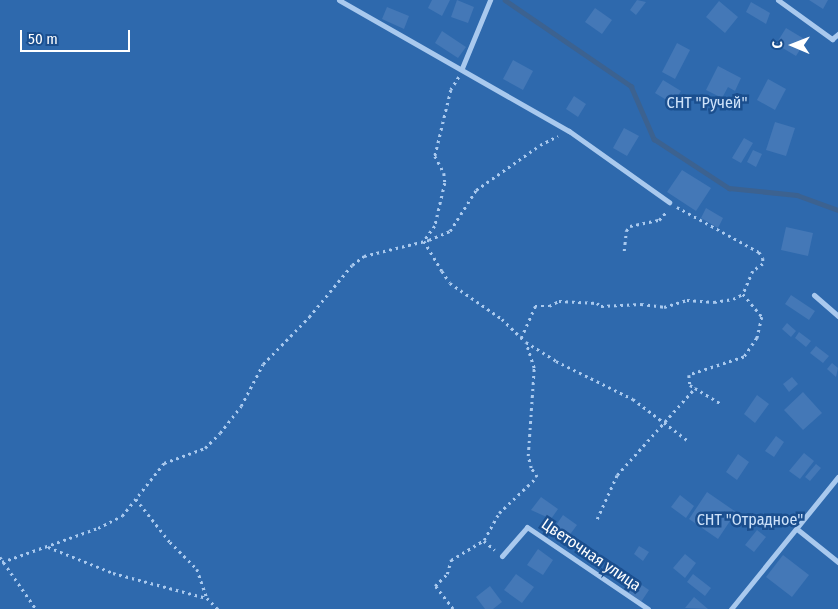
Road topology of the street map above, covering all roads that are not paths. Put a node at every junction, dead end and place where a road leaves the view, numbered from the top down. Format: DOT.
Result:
graph roads {
  1 [pos="339,0"];
  2 [pos="490,0"];
  3 [pos="778,0"];
  4 [pos="838,34"];
  5 [pos="462,68"];
  6 [pos="669,202"];
  7 [pos="814,295"];
  8 [pos="838,316"];
  9 [pos="838,477"];
  10 [pos="796,529"];
  11 [pos="502,556"];
  12 [pos="838,562"];
  13 [pos="648,609"];
  14 [pos="731,609"];
  1 -- 5 [label="street"];
  2 -- 5 [label="street"];
  3 -- 4 [label="street"];
  5 -- 6 [label="street"];
  7 -- 8 [label="street"];
  9 -- 10 [label="street"];
  10 -- 12 [label="street"];
  10 -- 14 [label="street"];
  11 -- 13 [label="street, Цветочная улица"];
}
